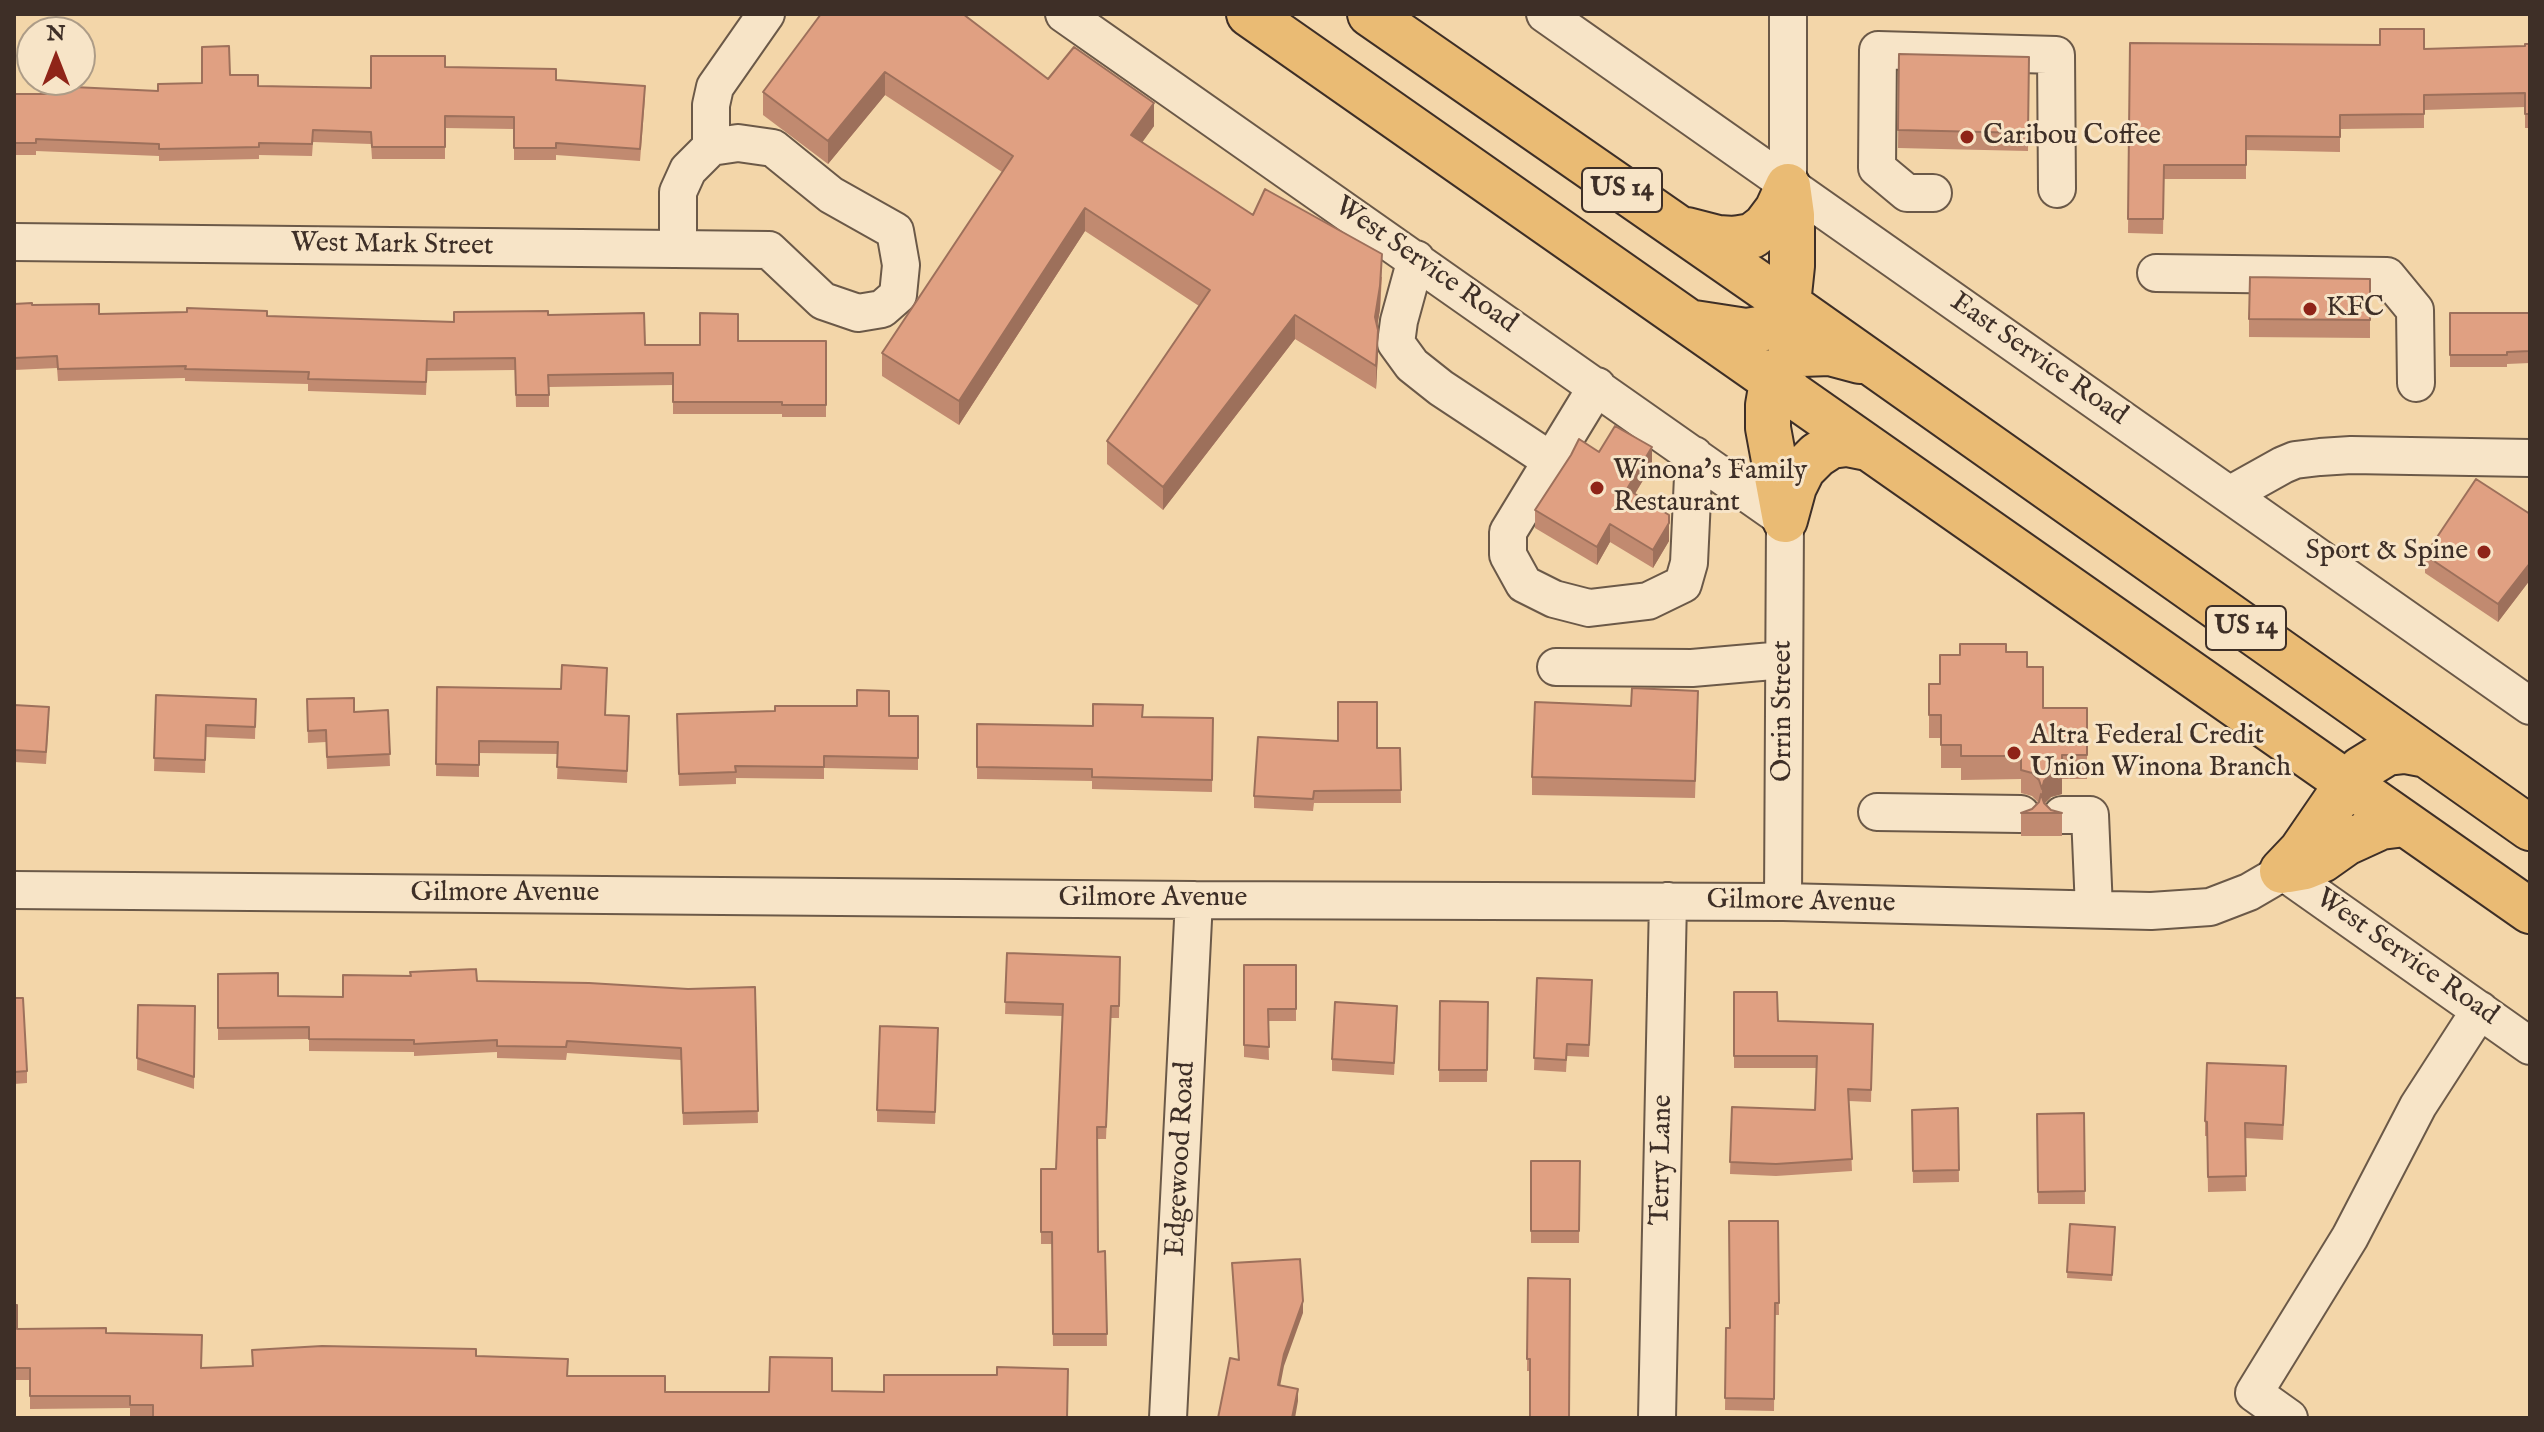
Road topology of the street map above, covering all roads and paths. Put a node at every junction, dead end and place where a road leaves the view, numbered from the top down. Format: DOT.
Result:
graph roads {
  1 [pos="766,14"];
  2 [pos="1064,14"];
  3 [pos="1249,14"];
  4 [pos="1370,14"];
  5 [pos="1545,14"];
  6 [pos="1788,14"];
  7 [pos="711,147"];
  8 [pos="1788,186"];
  9 [pos="2057,189"];
  10 [pos="1933,193"];
  11 [pos="1674,226"];
  12 [pos="14,242"];
  13 [pos="678,248"];
  14 [pos="1416,259"];
  15 [pos="2156,273"];
  16 [pos="1788,304"];
  17 [pos="1688,322"];
  18 [pos="1874,366"];
  19 [pos="1772,382"];
  20 [pos="2416,383"];
  21 [pos="1597,386"];
  22 [pos="1867,448"];
  23 [pos="1694,455"];
  24 [pos="2530,458"];
  25 [pos="1553,462"];
  26 [pos="2231,494"];
  27 [pos="1785,520"];
  28 [pos="1784,660"];
  29 [pos="1556,667"];
  30 [pos="2530,706"];
  31 [pos="2370,716"];
  32 [pos="2266,726"];
  33 [pos="2426,755"];
  34 [pos="2347,784"];
  35 [pos="1877,812"];
  36 [pos="2021,814"];
  37 [pos="2062,815"];
  38 [pos="2405,824"];
  39 [pos="2530,828"];
  40 [pos="2282,871"];
  41 [pos="14,890"];
  42 [pos="1194,900"];
  43 [pos="1668,901"];
  44 [pos="1783,902"];
  45 [pos="2094,909"];
  46 [pos="2530,911"];
  47 [pos="2480,1010"];
  48 [pos="2530,1046"];
  49 [pos="1168,1418"];
  50 [pos="1657,1418"];
  51 [pos="2289,1418"];
  1 -- 7 [label="street"];
  2 -- 14 [label="street, West Service Road"];
  3 -- 17 [label="highway, US 14"];
  4 -- 11 [label="highway, US 14"];
  5 -- 8 [label="street, East Service Road"];
  6 -- 8 [label="street"];
  7 -- 13 [label="street"];
  7 -- 13 [label="street, West Mark Street"];
  8 -- 11 [label="highway"];
  8 -- 16 [label="highway"];
  8 -- 26 [label="street, East Service Road"];
  9 -- 10 [label="street"];
  11 -- 16 [label="highway, US 14"];
  12 -- 13 [label="street, West Mark Street"];
  14 -- 21 [label="street, West Service Road"];
  14 -- 25 [label="street"];
  15 -- 20 [label="street"];
  16 -- 17 [label="highway"];
  16 -- 18 [label="highway, US 14"];
  17 -- 19 [label="highway, US 14"];
  18 -- 19 [label="highway"];
  18 -- 31 [label="highway, US 14"];
  19 -- 22 [label="highway, US 14"];
  19 -- 27 [label="highway"];
  21 -- 23 [label="street, West Service Road"];
  21 -- 25 [label="street"];
  22 -- 27 [label="highway"];
  22 -- 32 [label="highway, US 14"];
  23 -- 25 [label="street"];
  23 -- 27 [label="street, West Service Road"];
  24 -- 26 [label="street"];
  26 -- 30 [label="street, East Service Road"];
  27 -- 28 [label="street, Orrin Street"];
  28 -- 29 [label="street"];
  28 -- 44 [label="street, Orrin Street"];
  31 -- 32 [label="highway"];
  31 -- 33 [label="highway, US 14"];
  32 -- 34 [label="highway"];
  33 -- 34 [label="highway"];
  33 -- 39 [label="highway, US 14"];
  34 -- 38 [label="highway"];
  34 -- 40 [label="highway"];
  35 -- 36 [label="street"];
  37 -- 45 [label="street"];
  38 -- 40 [label="highway"];
  38 -- 46 [label="highway"];
  40 -- 45 [label="street, Gilmore Avenue"];
  40 -- 47 [label="street, West Service Road"];
  41 -- 42 [label="street, Gilmore Avenue"];
  42 -- 43 [label="street, Gilmore Avenue"];
  42 -- 49 [label="street, Edgewood Road"];
  43 -- 44 [label="street, Gilmore Avenue"];
  43 -- 50 [label="street, Terry Lane"];
  44 -- 45 [label="street, Gilmore Avenue"];
  47 -- 48 [label="street, West Service Road"];
  47 -- 51 [label="street"];
}
